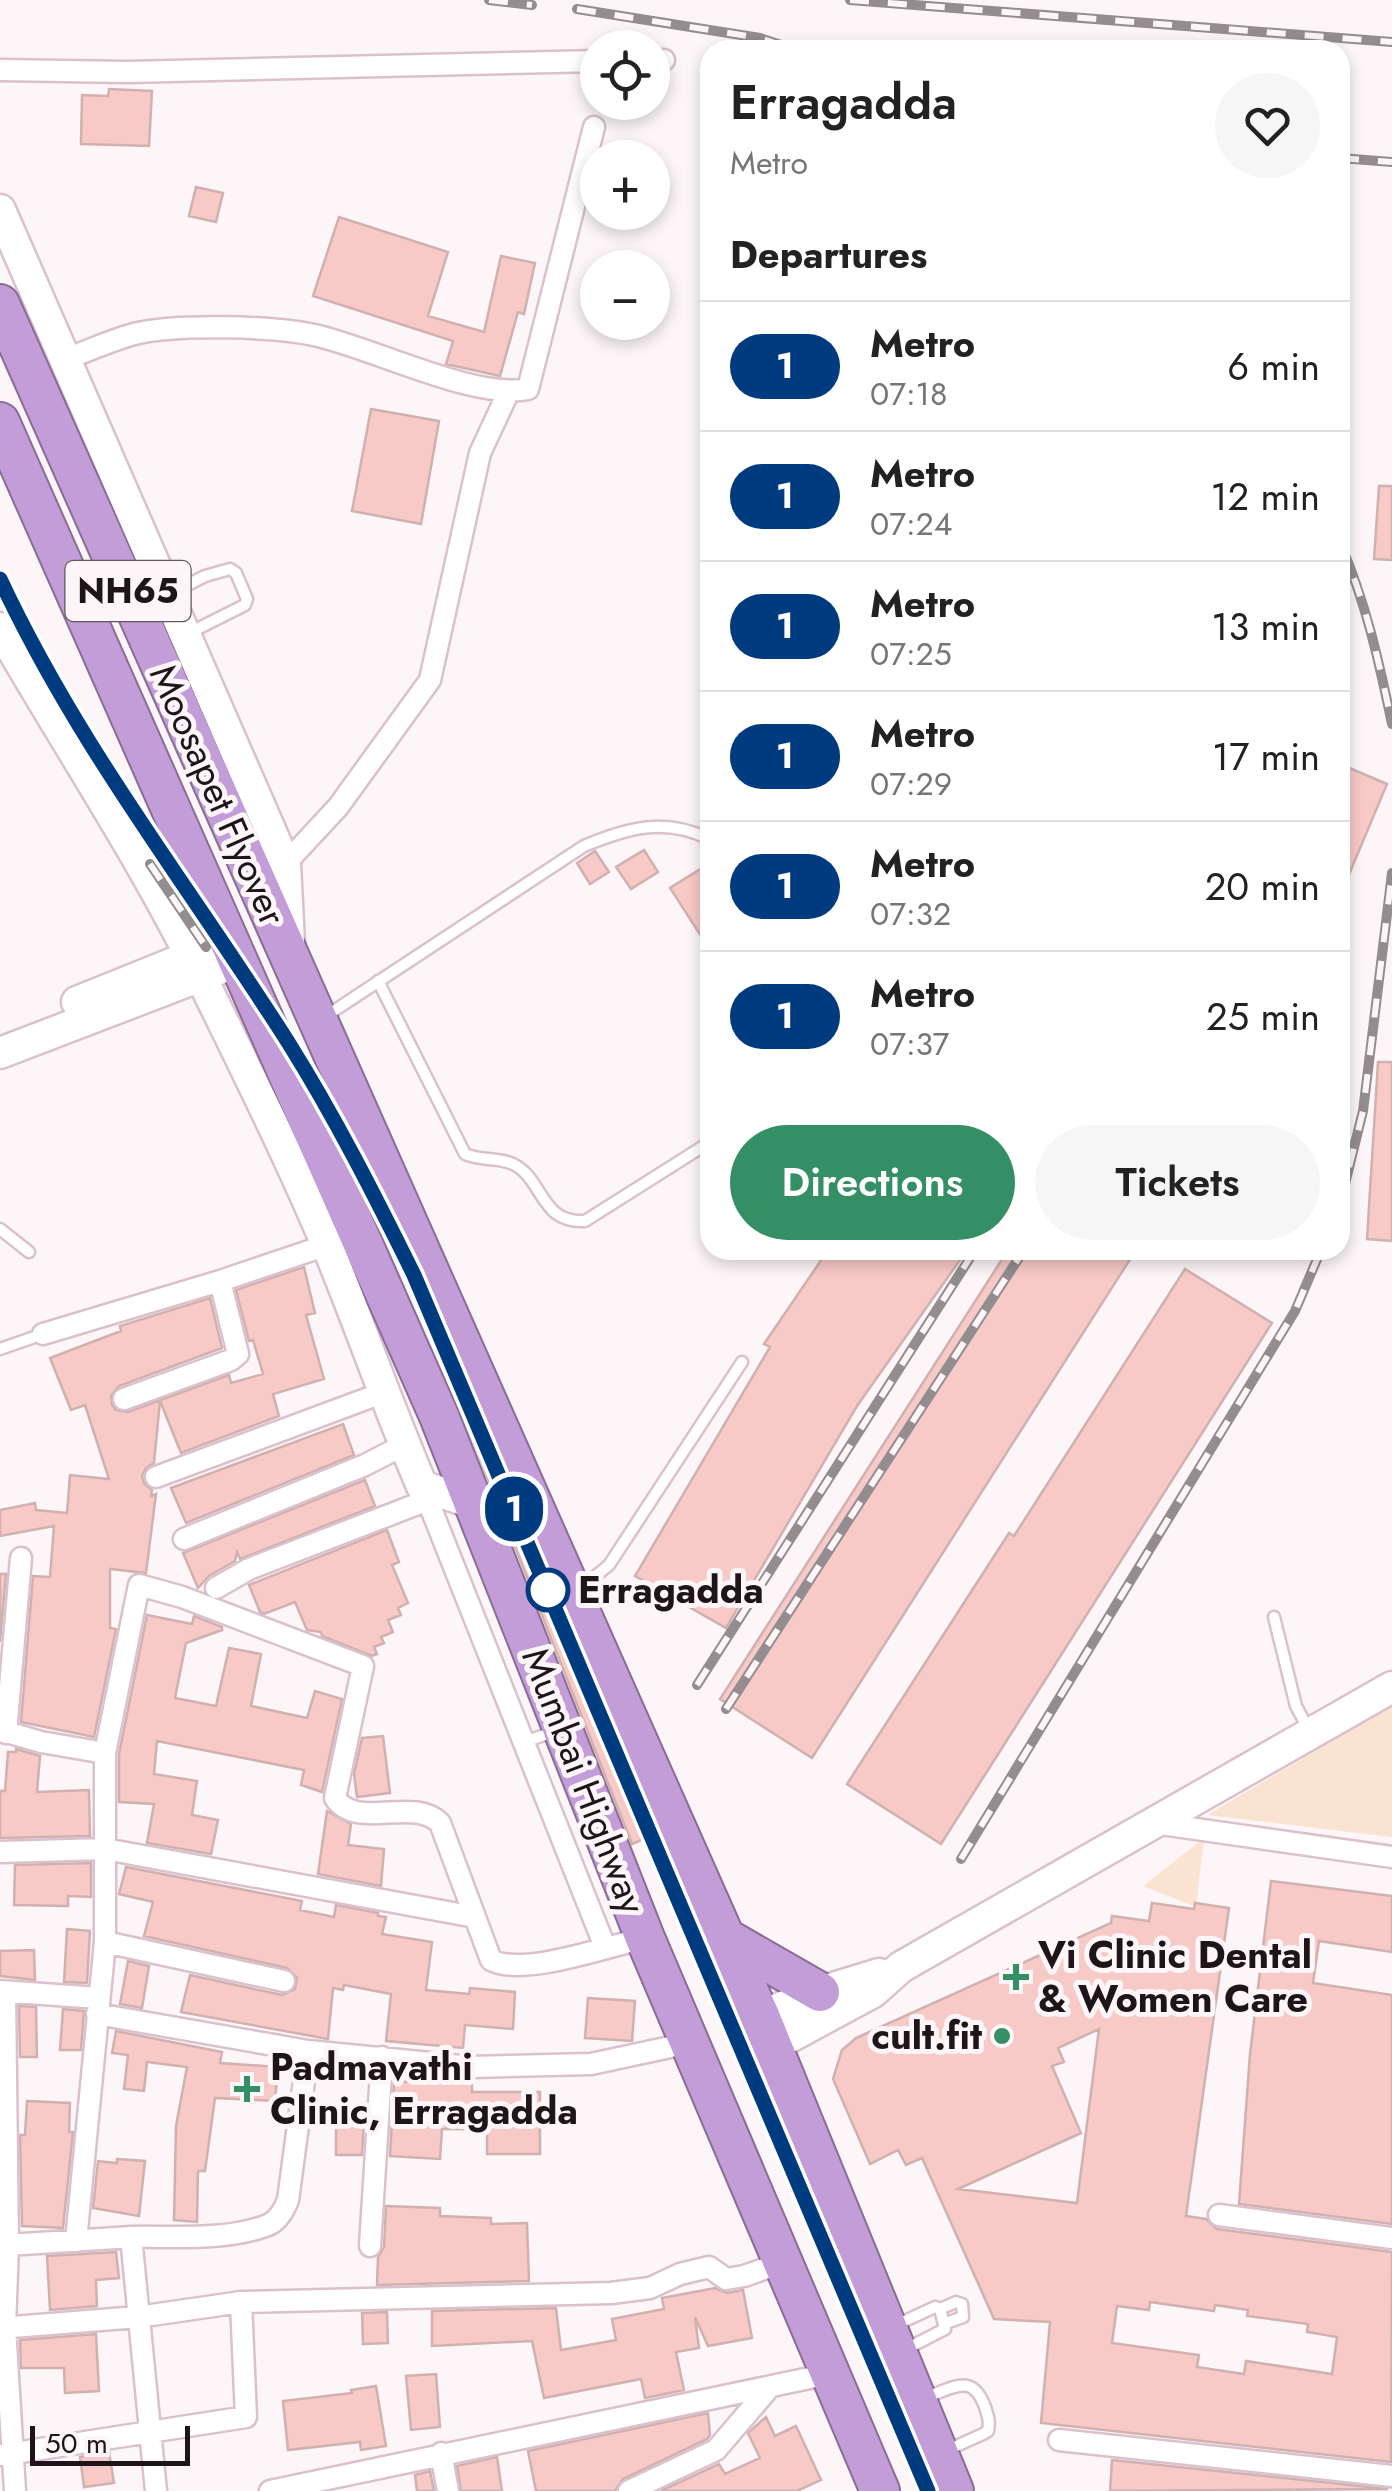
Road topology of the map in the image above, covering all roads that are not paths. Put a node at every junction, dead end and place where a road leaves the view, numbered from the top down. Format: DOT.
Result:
graph roads {
  1 [pos="580,62"];
  2 [pos="0,70"];
  3 [pos="594,127"];
  4 [pos="0,210"];
  5 [pos="0,304"];
  6 [pos="66,359"];
  7 [pos="508,393"];
  8 [pos="0,422"];
  9 [pos="169,595"];
  10 [pos="184,636"];
  11 [pos="5,647"];
  12 [pos="700,834"];
  13 [pos="270,871"];
  14 [pos="235,951"];
  15 [pos="196,966"];
  16 [pos="378,981"];
  17 [pos="318,1021"];
  18 [pos="0,1034"];
  19 [pos="0,1053"];
  20 [pos="700,1148"];
  21 [pos="388,1179"];
  22 [pos="343,1198"];
  23 [pos="0,1229"];
  24 [pos="327,1245"];
  25 [pos="29,1252"];
  26 [pos="220,1281"];
  27 [pos="455,1328"];
  28 [pos="43,1334"];
  29 [pos="409,1348"];
  30 [pos="0,1349"];
  31 [pos="742,1362"];
  32 [pos="382,1392"];
  33 [pos="124,1398"];
  34 [pos="404,1445"];
  35 [pos="156,1478"];
  36 [pos="425,1493"];
  37 [pos="476,1504"];
  38 [pos="184,1539"];
  39 [pos="21,1558"];
  40 [pos="216,1588"];
  41 [pos="572,1595"];
  42 [pos="1274,1617"];
  43 [pos="1392,1686"];
  44 [pos="563,1728"];
  45 [pos="3,1732"];
  46 [pos="1310,1733"];
  47 [pos="524,1742"];
  48 [pos="105,1753"];
  49 [pos="1152,1823"];
  50 [pos="105,1849"];
  51 [pos="0,1852"];
  52 [pos="1392,1858"];
  53 [pos="474,1917"];
  54 [pos="645,1938"];
  55 [pos="726,1938"];
  56 [pos="105,1942"];
  57 [pos="605,1947"];
  58 [pos="901,1968"];
  59 [pos="284,1981"];
  60 [pos="3,1991"];
  61 [pos="820,1992"];
  62 [pos="98,2006"];
  63 [pos="766,2031"];
  64 [pos="690,2043"];
  65 [pos="308,2050"];
  66 [pos="382,2057"];
  67 [pos="1219,2215"];
  68 [pos="130,2238"];
  69 [pos="1392,2238"];
  70 [pos="76,2241"];
  71 [pos="8,2245"];
  72 [pos="370,2246"];
  73 [pos="784,2262"];
  74 [pos="2,2280"];
  75 [pos="241,2302"];
  76 [pos="940,2309"];
  77 [pos="138,2317"];
  78 [pos="946,2323"];
  79 [pos="2,2327"];
  80 [pos="891,2341"];
  81 [pos="829,2374"];
  82 [pos="769,2388"];
  83 [pos="916,2400"];
  84 [pos="150,2431"];
  85 [pos="1060,2440"];
  86 [pos="441,2453"];
  87 [pos="6,2454"];
  88 [pos="938,2454"];
  89 [pos="1392,2476"];
  90 [pos="275,2490"];
  91 [pos="15,2491"];
  92 [pos="156,2491"];
  93 [pos="448,2491"];
  94 [pos="629,2491"];
  95 [pos="880,2491"];
  96 [pos="954,2491"];
  1 -- 2 [label="street"];
  3 -- 7 [label="street"];
  4 -- 6 [label="street"];
  5 -- 13 [label="highway, Moosapet Flyover / NH65"];
  6 -- 7 [label="street"];
  6 -- 9 [label="street"];
  7 -- 13 [label="street"];
  8 -- 14 [label="highway, Moosapet Flyover / NH65"];
  9 -- 10 [label="street"];
  9 -- 10 [label="lane"];
  10 -- 13 [label="street"];
  11 -- 15 [label="street"];
  12 -- 16 [label="lane"];
  13 -- 17 [label="highway, Moosapet Flyover / NH65"];
  14 -- 15 [label="street"];
  14 -- 22 [label="highway, Mumbai Highway / NH65"];
  15 -- 18 [label="street"];
  15 -- 19 [label="street"];
  15 -- 24 [label="street"];
  16 -- 17 [label="lane"];
  16 -- 20 [label="lane"];
  17 -- 21 [label="highway, NH65"];
  21 -- 22 [label="highway"];
  21 -- 27 [label="highway, NH65"];
  22 -- 29 [label="highway, Mumbai Highway / NH65"];
  23 -- 25 [label="lane"];
  24 -- 26 [label="street"];
  24 -- 32 [label="street"];
  26 -- 28 [label="street"];
  26 -- 33 [label="street"];
  27 -- 29 [label="highway"];
  27 -- 41 [label="highway, NH65"];
  28 -- 30 [label="lane"];
  29 -- 37 [label="highway, Mumbai Highway / NH65"];
  31 -- 41 [label="lane"];
  32 -- 34 [label="street"];
  32 -- 35 [label="street"];
  34 -- 36 [label="street"];
  34 -- 38 [label="street"];
  36 -- 37 [label="street"];
  36 -- 40 [label="street"];
  36 -- 47 [label="street"];
  37 -- 44 [label="highway, Mumbai Highway / NH65"];
  39 -- 45 [label="street"];
  41 -- 55 [label="highway, NH65"];
  42 -- 46 [label="lane"];
  43 -- 46 [label="street"];
  44 -- 47 [label="lane"];
  44 -- 54 [label="highway, Mumbai Highway / NH65"];
  45 -- 48 [label="street"];
  46 -- 49 [label="street"];
  47 -- 57 [label="street"];
  48 -- 50 [label="street"];
  48 -- 53 [label="street"];
  49 -- 52 [label="street"];
  49 -- 58 [label="street"];
  50 -- 51 [label="street"];
  50 -- 53 [label="street"];
  50 -- 56 [label="street"];
  53 -- 57 [label="street"];
  54 -- 57 [label="street"];
  54 -- 64 [label="highway, Mumbai Highway / NH65"];
  55 -- 61 [label="highway"];
  55 -- 63 [label="highway, NH65"];
  56 -- 59 [label="street"];
  56 -- 62 [label="street"];
  58 -- 61 [label="street"];
  58 -- 63 [label="street"];
  60 -- 62 [label="street"];
  60 -- 71 [label="street"];
  61 -- 63 [label="street"];
  62 -- 65 [label="street"];
  62 -- 70 [label="street"];
  63 -- 80 [label="highway, NH65"];
  64 -- 66 [label="street"];
  64 -- 73 [label="highway, Mumbai Highway / NH65"];
  65 -- 66 [label="street"];
  65 -- 68 [label="street"];
  66 -- 72 [label="street"];
  67 -- 69 [label="street"];
  68 -- 70 [label="street"];
  68 -- 77 [label="street"];
  70 -- 71 [label="street"];
  71 -- 74 [label="street"];
  73 -- 75 [label="street"];
  73 -- 81 [label="highway, Mumbai Highway / NH65"];
  74 -- 79 [label="street"];
  75 -- 77 [label="street"];
  75 -- 84 [label="street"];
  76 -- 78 [label="lane"];
  76 -- 78 [label="lane"];
  76 -- 80 [label="lane"];
  77 -- 79 [label="street"];
  77 -- 84 [label="street"];
  78 -- 80 [label="lane"];
  79 -- 87 [label="street"];
  80 -- 83 [label="highway, NH65"];
  81 -- 82 [label="street"];
  81 -- 95 [label="highway, Mumbai Highway / NH65"];
  82 -- 86 [label="street"];
  82 -- 94 [label="street"];
  83 -- 88 [label="highway, NH65"];
  83 -- 88 [label="lane"];
  84 -- 87 [label="street"];
  84 -- 92 [label="street"];
  85 -- 89 [label="street"];
  86 -- 90 [label="street"];
  86 -- 93 [label="street"];
  87 -- 91 [label="street"];
  88 -- 96 [label="highway, NH65"];
}
